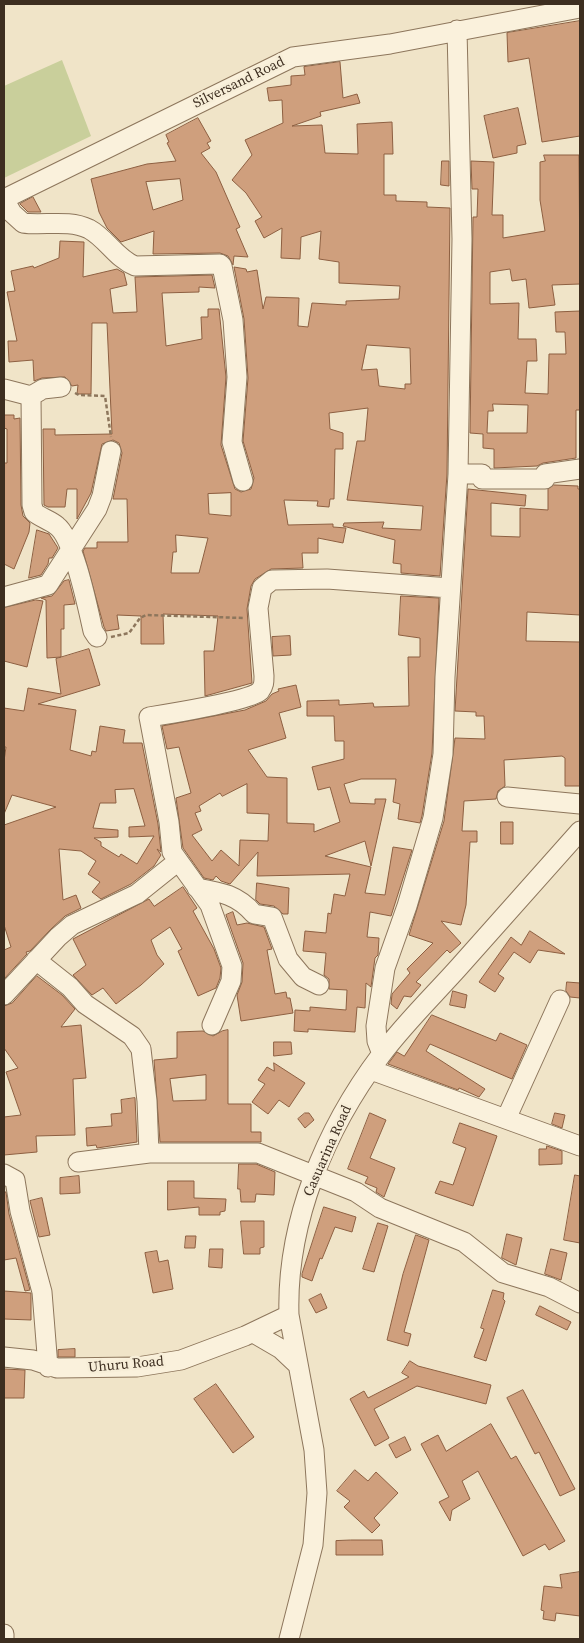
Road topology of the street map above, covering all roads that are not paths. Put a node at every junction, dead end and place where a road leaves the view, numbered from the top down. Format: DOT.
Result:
graph roads {
  1 [pos="580,8"];
  2 [pos="457,30"];
  3 [pos="4,199"];
  4 [pos="61,387"];
  5 [pos="4,389"];
  6 [pos="31,396"];
  7 [pos="111,451"];
  8 [pos="580,470"];
  9 [pos="458,474"];
  10 [pos="243,481"];
  11 [pos="71,548"];
  12 [pos="450,588"];
  13 [pos="4,597"];
  14 [pos="97,637"];
  15 [pos="507,797"];
  16 [pos="580,804"];
  17 [pos="580,831"];
  18 [pos="177,862"];
  19 [pos="197,888"];
  20 [pos="36,960"];
  21 [pos="319,985"];
  22 [pos="4,996"];
  23 [pos="560,1000"];
  24 [pos="212,1025"];
  25 [pos="382,1054"];
  26 [pos="371,1070"];
  27 [pos="506,1119"];
  28 [pos="580,1146"];
  29 [pos="148,1153"];
  30 [pos="78,1162"];
  31 [pos="4,1174"];
  32 [pos="314,1176"];
  33 [pos="288,1292"];
  34 [pos="580,1303"];
  35 [pos="291,1321"];
  36 [pos="255,1332"];
  37 [pos="4,1358"];
  38 [pos="298,1365"];
  39 [pos="48,1367"];
  40 [pos="4,1634"];
  41 [pos="4,1639"];
  42 [pos="289,1639"];
  1 -- 2 [label="street, Silversand Road"];
  2 -- 3 [label="street, Silversand Road"];
  2 -- 9 [label="street"];
  3 -- 10 [label="street"];
  4 -- 6 [label="street"];
  5 -- 6 [label="street"];
  6 -- 11 [label="street"];
  7 -- 11 [label="street"];
  8 -- 9 [label="street"];
  9 -- 12 [label="street"];
  11 -- 13 [label="street"];
  11 -- 14 [label="street"];
  12 -- 18 [label="street"];
  12 -- 25 [label="street"];
  15 -- 16 [label="street"];
  17 -- 25 [label="street, Casuarina Road"];
  18 -- 19 [label="street"];
  18 -- 20 [label="street"];
  19 -- 21 [label="street"];
  19 -- 24 [label="street"];
  20 -- 22 [label="street"];
  20 -- 29 [label="street"];
  23 -- 27 [label="street"];
  25 -- 26 [label="street, Casuarina Road"];
  26 -- 27 [label="street"];
  26 -- 32 [label="street, Casuarina Road"];
  27 -- 28 [label="street"];
  29 -- 30 [label="street"];
  29 -- 32 [label="street"];
  31 -- 39 [label="street"];
  32 -- 33 [label="street, Casuarina Road"];
  32 -- 34 [label="street"];
  33 -- 35 [label="street, Casuarina Road"];
  33 -- 36 [label="street"];
  35 -- 36 [label="street, Uhuru Road"];
  35 -- 38 [label="street, Casuarina Road"];
  36 -- 38 [label="street"];
  36 -- 39 [label="street, Uhuru Road"];
  37 -- 39 [label="street, Uhuru Road"];
  38 -- 42 [label="street, Casuarina Road"];
  40 -- 41 [label="street"];
}
